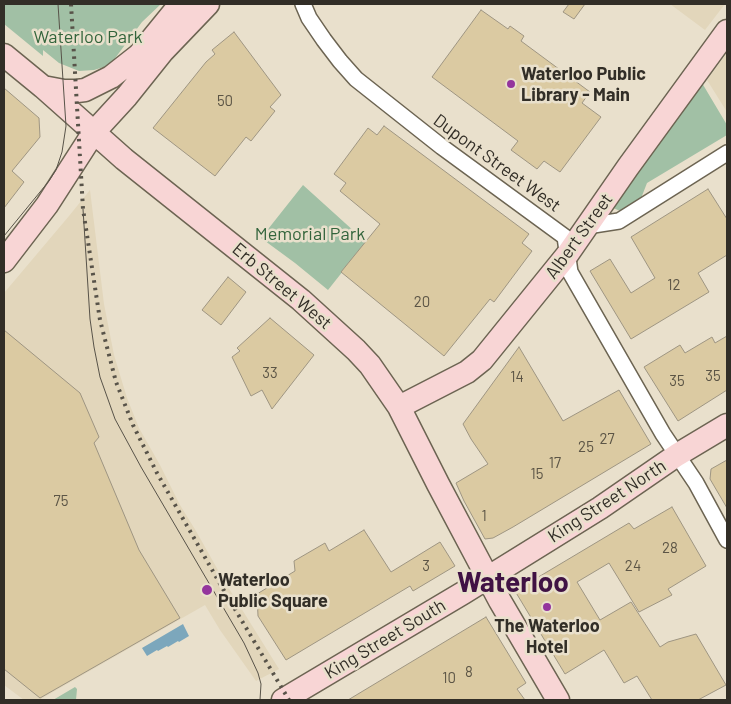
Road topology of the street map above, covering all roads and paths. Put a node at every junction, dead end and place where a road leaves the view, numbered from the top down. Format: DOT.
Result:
graph roads {
  1 [pos="183,4"];
  2 [pos="208,4"];
  3 [pos="303,4"];
  4 [pos="727,31"];
  5 [pos="4,55"];
  6 [pos="43,87"];
  7 [pos="94,132"];
  8 [pos="727,153"];
  9 [pos="587,226"];
  10 [pos="567,255"];
  11 [pos="4,261"];
  12 [pos="399,407"];
  13 [pos="727,425"];
  14 [pos="677,455"];
  15 [pos="727,540"];
  16 [pos="487,578"];
  17 [pos="283,700"];
  18 [pos="558,700"];
  1 -- 6 [label="main road"];
  2 -- 7 [label="main road"];
  3 -- 10 [label="street, Dupont Street West"];
  4 -- 9 [label="main road, Albert Street"];
  5 -- 6 [label="main road, Erb Street West"];
  6 -- 7 [label="main road, Erb Street West"];
  7 -- 11 [label="main road"];
  7 -- 12 [label="main road, Erb Street West"];
  8 -- 9 [label="street"];
  9 -- 10 [label="main road, Albert Street"];
  10 -- 12 [label="main road, Albert Street"];
  10 -- 14 [label="street, Dupont Street West"];
  12 -- 16 [label="main road, Erb Street West"];
  13 -- 14 [label="main road, King Street North"];
  14 -- 15 [label="street, Dupont Street West"];
  14 -- 16 [label="main road, King Street North"];
  16 -- 17 [label="main road, King Street South"];
  16 -- 18 [label="main road, Erb Street West"];
}
